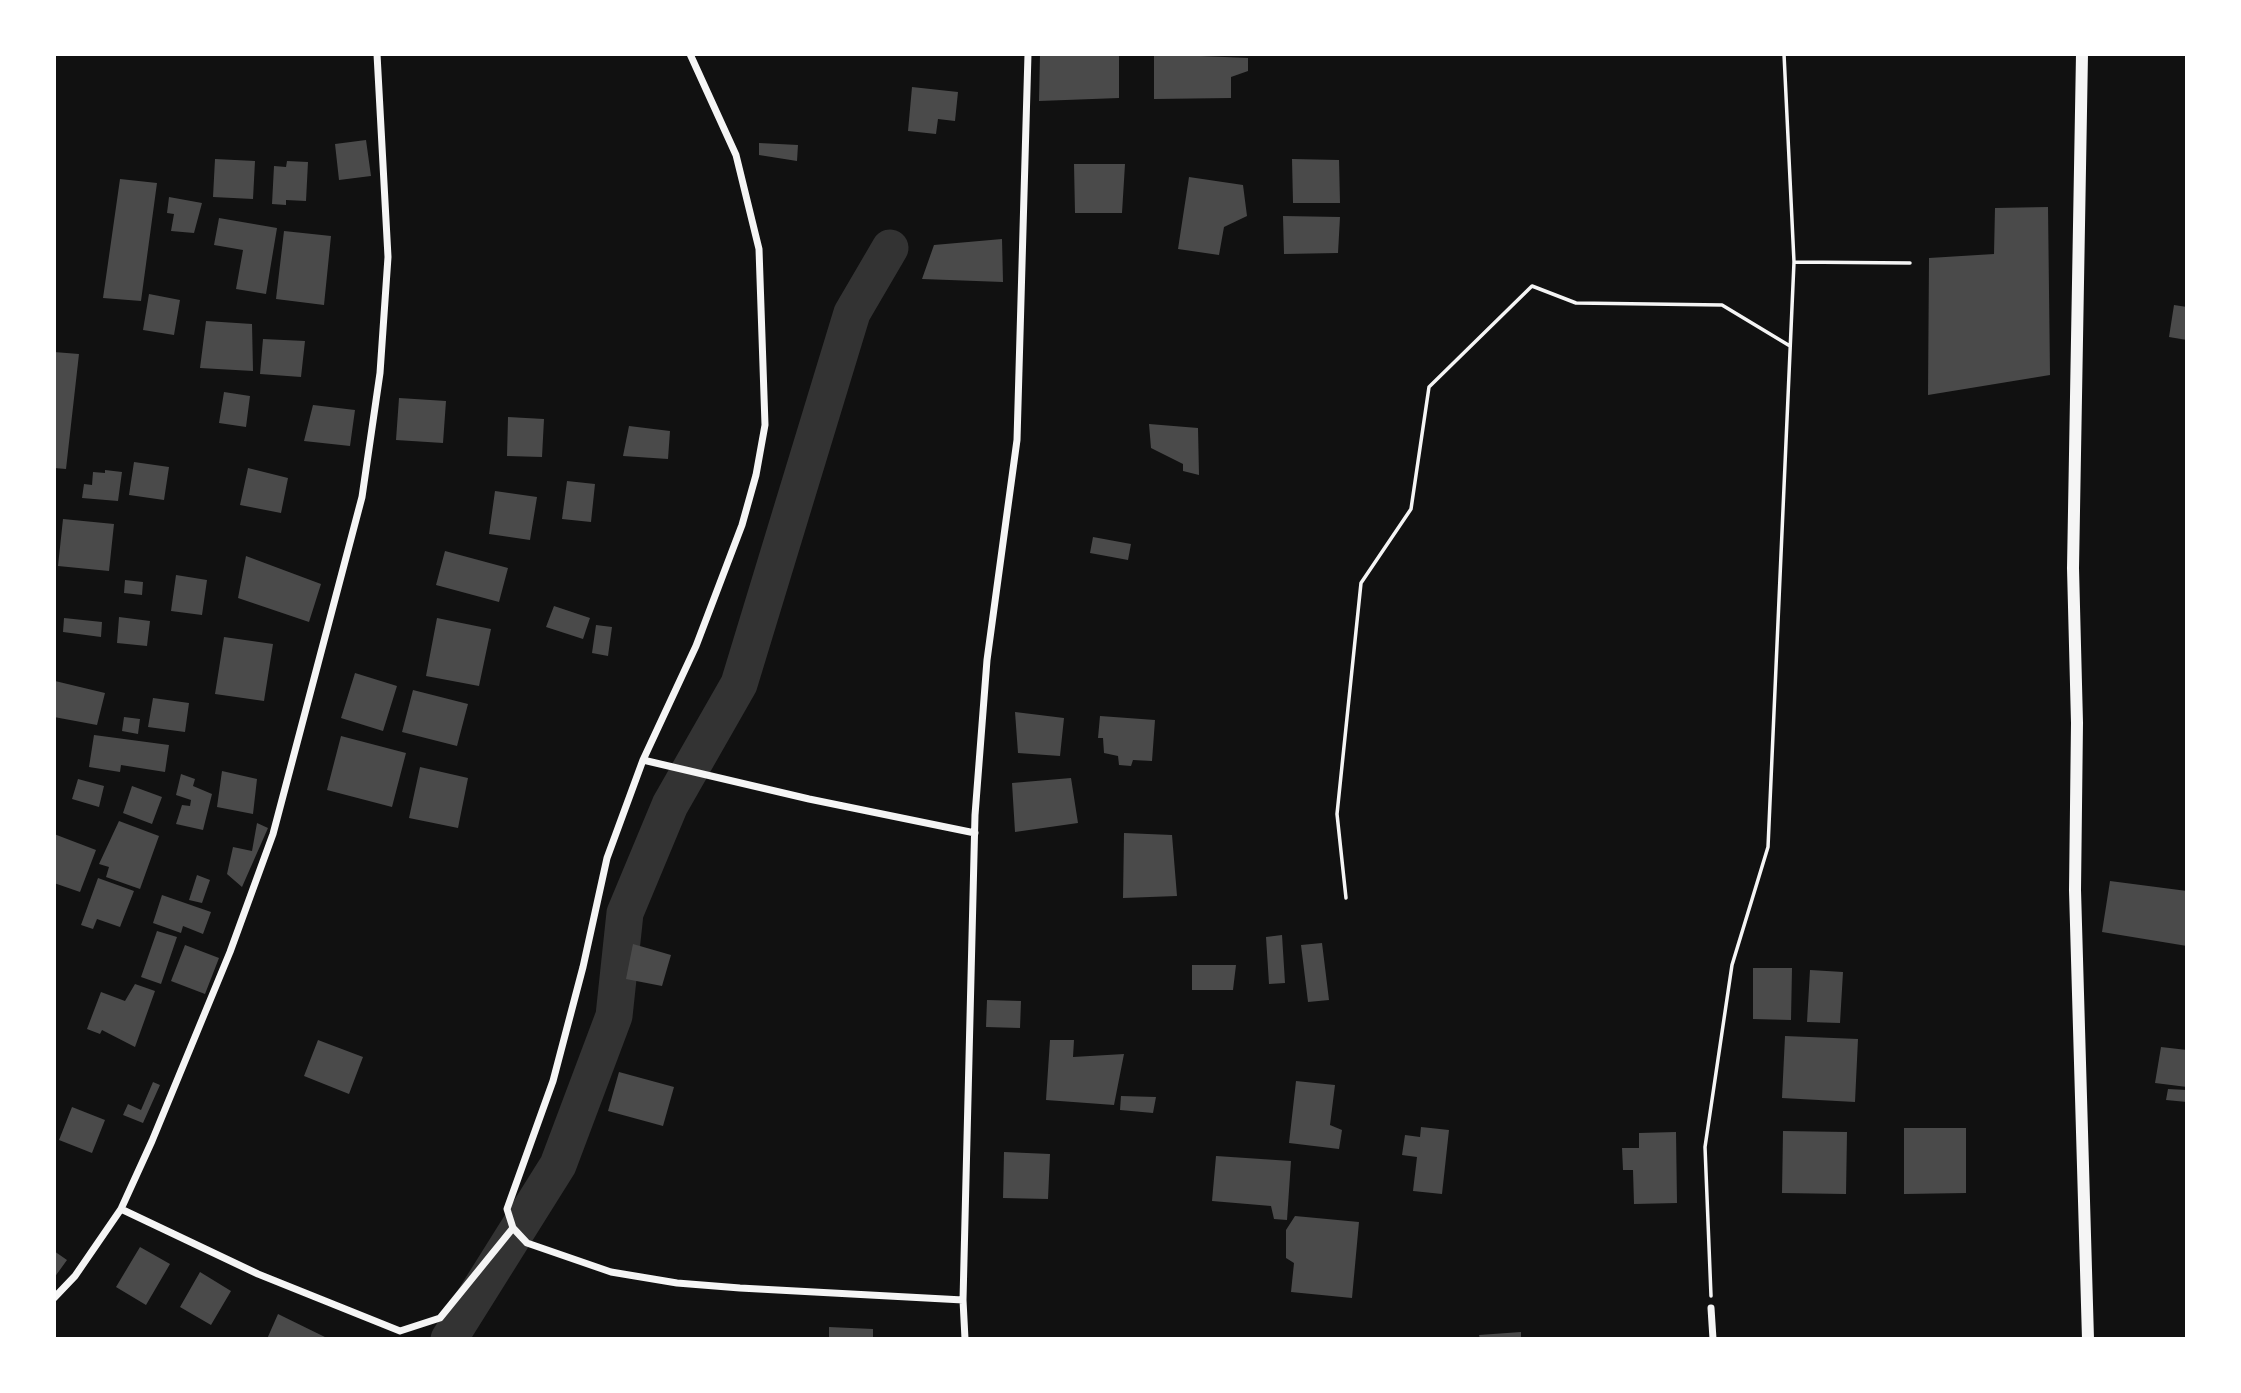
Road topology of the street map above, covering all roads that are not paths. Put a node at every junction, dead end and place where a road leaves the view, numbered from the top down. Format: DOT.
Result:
graph roads {
  1 [pos="377,54"];
  2 [pos="690,54"];
  3 [pos="1028,54"];
  4 [pos="2082,54"];
  5 [pos="643,760"];
  6 [pos="975,832"];
  7 [pos="121,1209"];
  8 [pos="513,1228"];
  9 [pos="54,1298"];
  10 [pos="962,1300"];
  11 [pos="1711,1308"];
  12 [pos="965,1339"];
  13 [pos="1713,1339"];
  14 [pos="2088,1339"];
  1 -- 7 [label="street"];
  2 -- 5 [label="street"];
  3 -- 6 [label="street"];
  4 -- 14 [label="street"];
  5 -- 6 [label="street"];
  5 -- 8 [label="street"];
  6 -- 10 [label="street"];
  7 -- 8 [label="street"];
  7 -- 9 [label="street"];
  8 -- 10 [label="street"];
  10 -- 12 [label="street"];
  11 -- 13 [label="street"];
}
